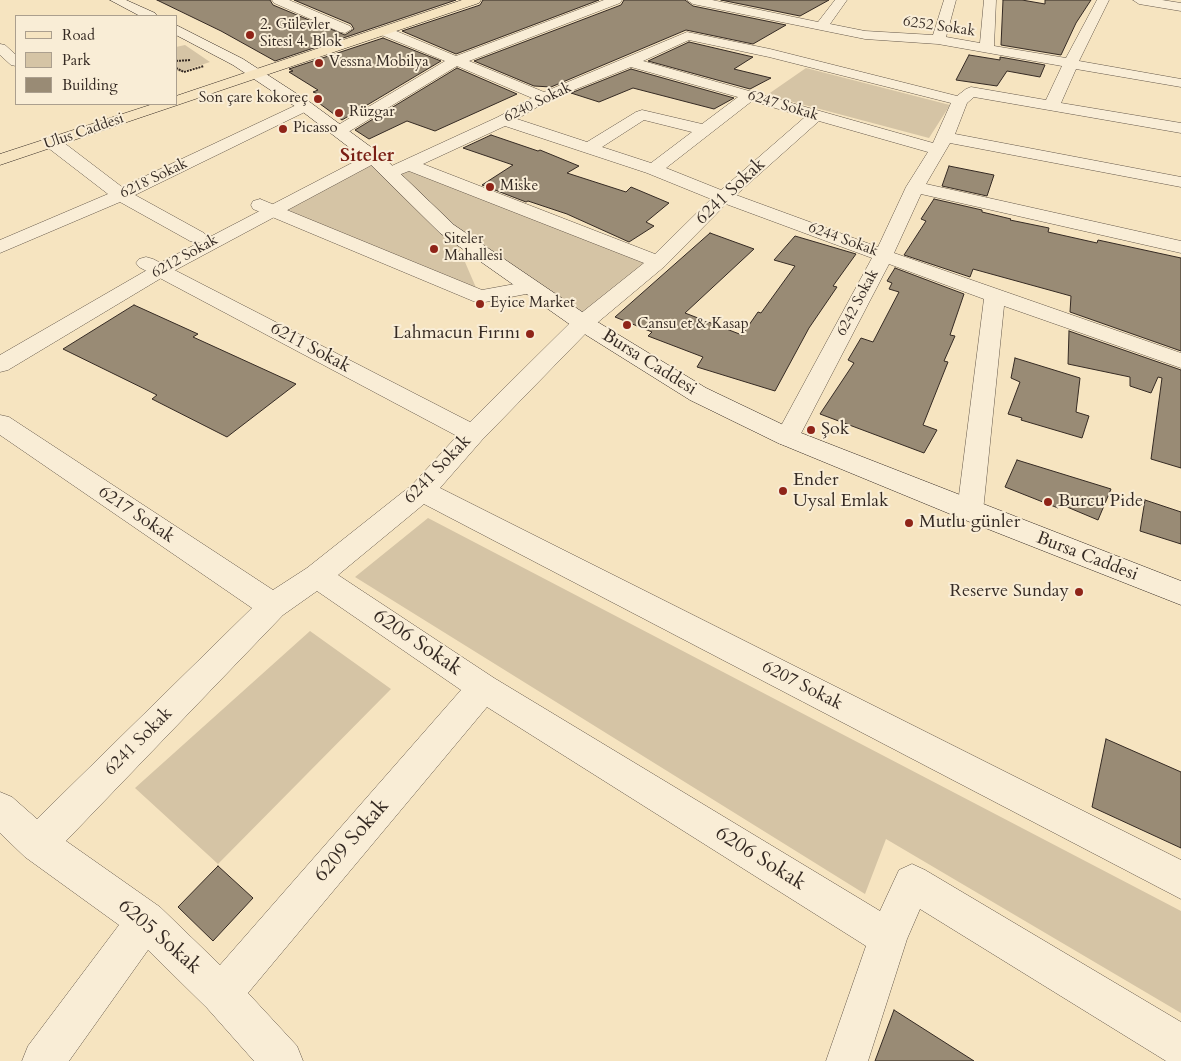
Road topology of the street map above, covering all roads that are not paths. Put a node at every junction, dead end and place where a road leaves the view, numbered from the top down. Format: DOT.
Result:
graph roads {
  1 [pos="117,0"];
  2 [pos="278,0"];
  3 [pos="436,0"];
  4 [pos="475,0"];
  5 [pos="616,0"];
  6 [pos="693,0"];
  7 [pos="759,0"];
  8 [pos="840,0"];
  9 [pos="950,0"];
  10 [pos="990,0"];
  11 [pos="1103,0"];
  12 [pos="1139,0"];
  13 [pos="1181,7"];
  14 [pos="750,12"];
  15 [pos="148,15"];
  16 [pos="805,24"];
  17 [pos="822,26"];
  18 [pos="344,29"];
  19 [pos="178,30"];
  20 [pos="384,31"];
  21 [pos="326,35"];
  22 [pos="866,35"];
  23 [pos="938,40"];
  24 [pos="0,48"];
  25 [pos="986,50"];
  26 [pos="770,53"];
  27 [pos="455,61"];
  28 [pos="630,62"];
  29 [pos="249,64"];
  30 [pos="1070,65"];
  31 [pos="213,66"];
  32 [pos="14,67"];
  33 [pos="832,68"];
  34 [pos="1181,84"];
  35 [pos="751,95"];
  36 [pos="965,96"];
  37 [pos="544,97"];
  38 [pos="178,100"];
  39 [pos="165,105"];
  40 [pos="1052,105"];
  41 [pos="305,106"];
  42 [pos="815,116"];
  43 [pos="504,120"];
  44 [pos="1181,128"];
  45 [pos="705,130"];
  46 [pos="339,131"];
  47 [pos="53,143"];
  48 [pos="941,143"];
  49 [pos="589,148"];
  50 [pos="369,154"];
  51 [pos="0,160"];
  52 [pos="400,169"];
  53 [pos="653,169"];
  54 [pos="1181,182"];
  55 [pos="915,187"];
  56 [pos="121,195"];
  57 [pos="723,197"];
  58 [pos="266,208"];
  59 [pos="197,237"];
  60 [pos="0,247"];
  61 [pos="1181,247"];
  62 [pos="884,254"];
  63 [pos="658,262"];
  64 [pos="154,266"];
  65 [pos="531,287"];
  66 [pos="995,296"];
  67 [pos="583,322"];
  68 [pos="0,346"];
  69 [pos="1181,361"];
  70 [pos="0,365"];
  71 [pos="0,423"];
  72 [pos="473,434"];
  73 [pos="787,437"];
  74 [pos="422,491"];
  75 [pos="970,511"];
  76 [pos="317,576"];
  77 [pos="1181,593"];
  78 [pos="273,606"];
  79 [pos="483,688"];
  80 [pos="0,809"];
  81 [pos="38,844"];
  82 [pos="1181,880"];
  83 [pos="146,921"];
  84 [pos="888,938"];
  85 [pos="221,994"];
  86 [pos="1181,1046"];
  87 [pos="43,1061"];
  88 [pos="282,1061"];
  89 [pos="847,1061"];
  1 -- 15 [label="street"];
  2 -- 18 [label="street"];
  3 -- 18 [label="main road"];
  4 -- 20 [label="main road"];
  5 -- 27 [label="street"];
  6 -- 14 [label="street, 6252 Sokak"];
  7 -- 14 [label="street"];
  8 -- 17 [label="street"];
  9 -- 23 [label="street"];
  10 -- 25 [label="street"];
  11 -- 30 [label="street"];
  12 -- 13 [label="street"];
  14 -- 16 [label="street, 6252 Sokak"];
  16 -- 17 [label="street, 6252 Sokak"];
  16 -- 26 [label="street"];
  17 -- 22 [label="street, 6252 Sokak"];
  18 -- 21 [label="main road"];
  19 -- 29 [label="street, Bursa Caddesi"];
  20 -- 27 [label="street"];
  20 -- 29 [label="main road"];
  22 -- 23 [label="street, 6252 Sokak"];
  22 -- 33 [label="street"];
  23 -- 25 [label="street, 6252 Sokak"];
  24 -- 32 [label="street"];
  25 -- 30 [label="street, 6252 Sokak"];
  26 -- 28 [label="street, 6240 Sokak"];
  26 -- 33 [label="street"];
  27 -- 37 [label="street"];
  27 -- 46 [label="street"];
  28 -- 35 [label="street, 6247 Sokak"];
  28 -- 37 [label="street, 6240 Sokak"];
  29 -- 31 [label="main road"];
  29 -- 38 [label="main road"];
  29 -- 41 [label="street, Bursa Caddesi"];
  30 -- 34 [label="street, 6252 Sokak"];
  30 -- 40 [label="street"];
  33 -- 36 [label="street"];
  35 -- 42 [label="street, 6247 Sokak"];
  35 -- 45 [label="street"];
  36 -- 40 [label="street"];
  36 -- 48 [label="street, 6242 Sokak"];
  37 -- 43 [label="street, 6240 Sokak"];
  39 -- 47 [label="main road, Ulus Caddesi"];
  40 -- 44 [label="street"];
  41 -- 46 [label="street, Bursa Caddesi"];
  41 -- 56 [label="street, 6218 Sokak"];
  42 -- 48 [label="street, 6247 Sokak"];
  42 -- 57 [label="street, 6241 Sokak"];
  43 -- 49 [label="street, 6244 Sokak"];
  43 -- 52 [label="street, 6240 Sokak"];
  45 -- 49 [label="street"];
  45 -- 53 [label="street"];
  46 -- 50 [label="street, Bursa Caddesi"];
  47 -- 51 [label="main road, Ulus Caddesi"];
  47 -- 56 [label="street"];
  48 -- 54 [label="street, 6247 Sokak"];
  48 -- 55 [label="street, 6242 Sokak"];
  49 -- 53 [label="street, 6244 Sokak"];
  50 -- 52 [label="street, Bursa Caddesi"];
  50 -- 58 [label="street, 6212 Sokak"];
  52 -- 63 [label="street"];
  52 -- 65 [label="street, Bursa Caddesi"];
  53 -- 57 [label="street, 6244 Sokak"];
  55 -- 61 [label="street"];
  55 -- 62 [label="street, 6242 Sokak"];
  56 -- 59 [label="street"];
  56 -- 60 [label="street, 6218 Sokak"];
  57 -- 62 [label="street, 6244 Sokak"];
  57 -- 63 [label="street, 6241 Sokak"];
  58 -- 59 [label="street, 6212 Sokak"];
  58 -- 64 [label="street, 6212 Sokak"];
  58 -- 65 [label="street"];
  59 -- 64 [label="street, 6212 Sokak"];
  62 -- 66 [label="street, 6244 Sokak"];
  62 -- 73 [label="street, 6242 Sokak"];
  63 -- 67 [label="street, 6241 Sokak"];
  64 -- 68 [label="street, 6212 Sokak"];
  64 -- 70 [label="street, 6212 Sokak"];
  64 -- 72 [label="street, 6211 Sokak"];
  65 -- 67 [label="street, Bursa Caddesi"];
  66 -- 69 [label="street, 6244 Sokak"];
  66 -- 75 [label="street"];
  67 -- 72 [label="street, 6241 Sokak"];
  67 -- 73 [label="street, Bursa Caddesi"];
  71 -- 78 [label="street, 6217 Sokak"];
  72 -- 74 [label="street, 6241 Sokak"];
  73 -- 75 [label="street, Bursa Caddesi"];
  74 -- 76 [label="street, 6241 Sokak"];
  74 -- 82 [label="street, 6207 Sokak"];
  75 -- 77 [label="street, Bursa Caddesi"];
  76 -- 78 [label="street, 6241 Sokak"];
  76 -- 79 [label="street, 6206 Sokak"];
  78 -- 81 [label="street, 6241 Sokak"];
  79 -- 84 [label="street, 6206 Sokak"];
  79 -- 85 [label="street, 6209 Sokak"];
  80 -- 81 [label="street, 6205 Sokak"];
  81 -- 83 [label="street, 6205 Sokak"];
  83 -- 85 [label="street, 6205 Sokak"];
  83 -- 87 [label="street"];
  84 -- 86 [label="street"];
  84 -- 89 [label="street"];
  85 -- 88 [label="street, 6205 Sokak"];
}
